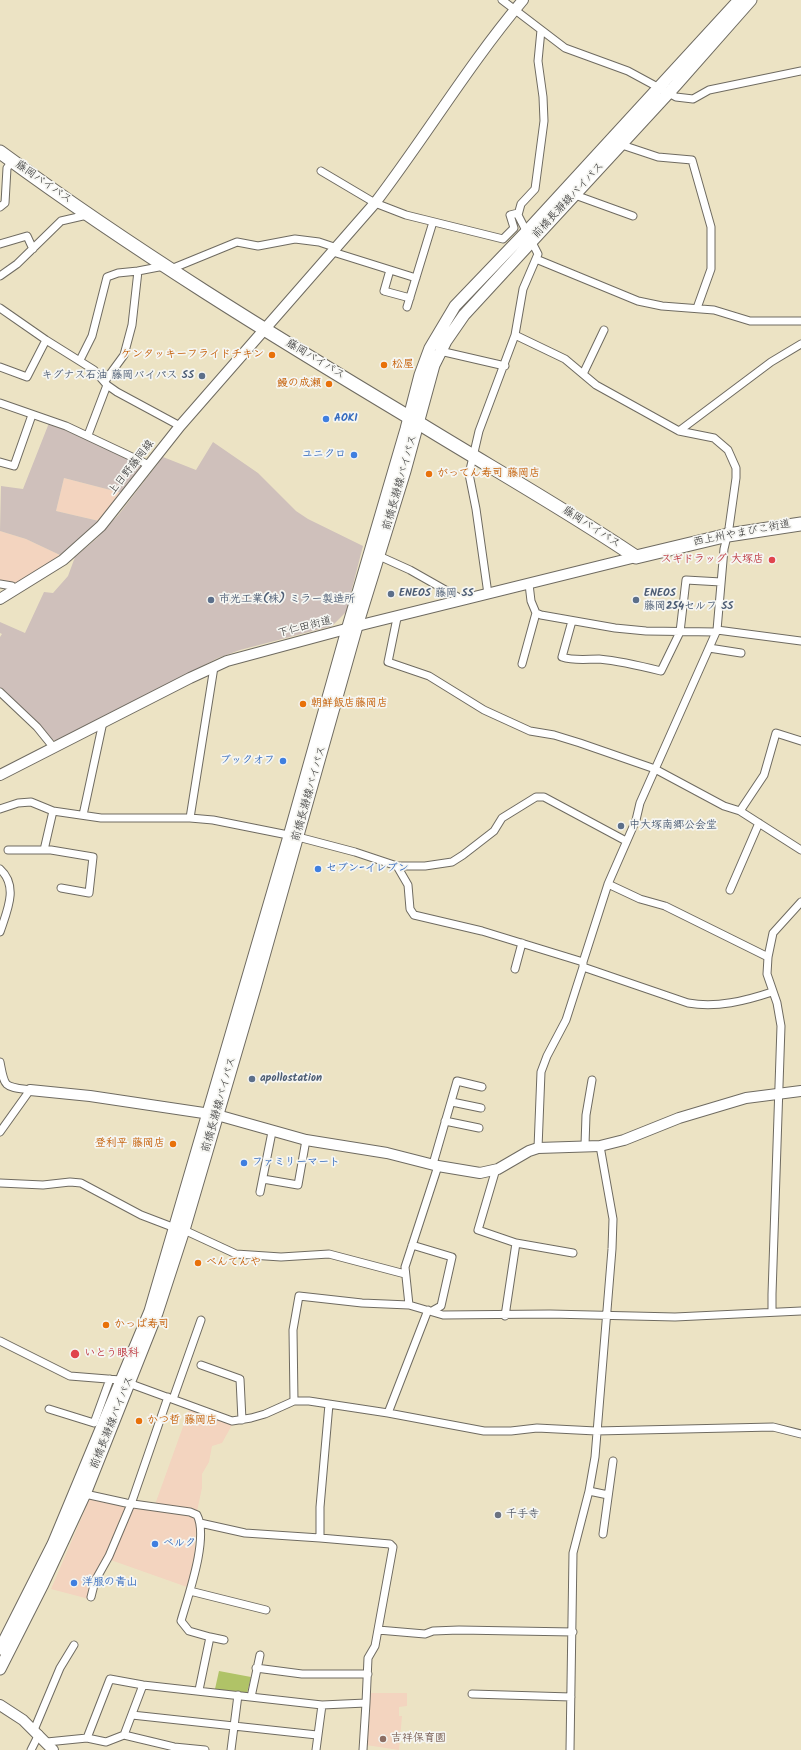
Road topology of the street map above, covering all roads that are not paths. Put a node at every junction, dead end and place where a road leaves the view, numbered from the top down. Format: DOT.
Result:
graph roads {
  1 [pos="502,0"];
  2 [pos="523,0"];
  3 [pos="739,0"];
  4 [pos="751,0"];
  5 [pos="516,9"];
  6 [pos="541,30"];
  7 [pos="801,71"];
  8 [pos="664,90"];
  9 [pos="622,145"];
  10 [pos="0,152"];
  11 [pos="12,160"];
  12 [pos="321,171"];
  13 [pos="575,195"];
  14 [pos="375,203"];
  15 [pos="0,207"];
  16 [pos="518,213"];
  17 [pos="87,214"];
  18 [pos="633,216"];
  19 [pos="433,222"];
  20 [pos="529,237"];
  21 [pos="0,244"];
  22 [pos="33,249"];
  23 [pos="335,250"];
  24 [pos="536,259"];
  25 [pos="168,267"];
  26 [pos="390,270"];
  27 [pos="138,271"];
  28 [pos="0,276"];
  29 [pos="416,278"];
  30 [pos="410,298"];
  31 [pos="407,307"];
  32 [pos="0,308"];
  33 [pos="697,308"];
  34 [pos="801,321"];
  35 [pos="264,329"];
  36 [pos="604,330"];
  37 [pos="515,335"];
  38 [pos="46,340"];
  39 [pos="801,344"];
  40 [pos="440,351"];
  41 [pos="80,360"];
  42 [pos="505,366"];
  43 [pos="0,367"];
  44 [pos="583,374"];
  45 [pos="106,383"];
  46 [pos="0,403"];
  47 [pos="32,415"];
  48 [pos="413,420"];
  49 [pos="180,426"];
  50 [pos="679,430"];
  51 [pos="88,435"];
  52 [pos="473,454"];
  53 [pos="0,462"];
  54 [pos="149,465"];
  55 [pos="801,524"];
  56 [pos="728,535"];
  57 [pos="379,556"];
  58 [pos="636,558"];
  59 [pos="721,582"];
  60 [pos="0,584"];
  61 [pos="529,584"];
  62 [pos="14,590"];
  63 [pos="488,594"];
  64 [pos="0,599"];
  65 [pos="462,600"];
  66 [pos="536,613"];
  67 [pos="397,618"];
  68 [pos="572,621"];
  69 [pos="352,628"];
  70 [pos="717,631"];
  71 [pos="680,632"];
  72 [pos="801,641"];
  73 [pos="709,648"];
  74 [pos="741,653"];
  75 [pos="522,664"];
  76 [pos="214,667"];
  77 [pos="0,692"];
  78 [pos="103,722"];
  79 [pos="801,742"];
  80 [pos="54,748"];
  81 [pos="655,769"];
  82 [pos="0,775"];
  83 [pos="0,809"];
  84 [pos="52,811"];
  85 [pos="740,811"];
  86 [pos="83,815"];
  87 [pos="190,818"];
  88 [pos="759,823"];
  89 [pos="294,837"];
  90 [pos="626,841"];
  91 [pos="8,850"];
  92 [pos="44,850"];
  93 [pos="801,850"];
  94 [pos="397,866"];
  95 [pos="0,869"];
  96 [pos="608,884"];
  97 [pos="61,888"];
  98 [pos="730,890"];
  99 [pos="801,902"];
  100 [pos="0,932"];
  101 [pos="522,943"];
  102 [pos="768,957"];
  103 [pos="583,965"];
  104 [pos="515,969"];
  105 [pos="772,992"];
  106 [pos="0,1062"];
  107 [pos="592,1080"];
  108 [pos="482,1087"];
  109 [pos="30,1090"];
  110 [pos="801,1092"];
  111 [pos="779,1095"];
  112 [pos="452,1102"];
  113 [pos="481,1108"];
  114 [pos="212,1114"];
  115 [pos="445,1121"];
  116 [pos="479,1128"];
  117 [pos="0,1132"];
  118 [pos="272,1132"];
  119 [pos="306,1140"];
  120 [pos="585,1145"];
  121 [pos="600,1146"];
  122 [pos="538,1148"];
  123 [pos="435,1165"];
  124 [pos="496,1169"];
  125 [pos="262,1179"];
  126 [pos="0,1183"];
  127 [pos="260,1192"];
  128 [pos="180,1229"];
  129 [pos="516,1243"];
  130 [pos="412,1245"];
  131 [pos="573,1253"];
  132 [pos="405,1274"];
  133 [pos="409,1305"];
  134 [pos="430,1310"];
  135 [pos="801,1311"];
  136 [pos="772,1312"];
  137 [pos="608,1315"];
  138 [pos="505,1316"];
  139 [pos="201,1320"];
  140 [pos="0,1341"];
  141 [pos="201,1365"];
  142 [pos="120,1381"];
  143 [pos="171,1398"];
  144 [pos="294,1401"];
  145 [pos="330,1404"];
  146 [pos="49,1409"];
  147 [pos="388,1413"];
  148 [pos="242,1420"];
  149 [pos="596,1431"];
  150 [pos="801,1434"];
  151 [pos="612,1460"];
  152 [pos="589,1491"];
  153 [pos="85,1494"];
  154 [pos="608,1495"];
  155 [pos="131,1504"];
  156 [pos="200,1523"];
  157 [pos="603,1534"];
  158 [pos="320,1538"];
  159 [pos="190,1591"];
  160 [pos="91,1597"];
  161 [pos="266,1610"];
  162 [pos="378,1630"];
  163 [pos="573,1632"];
  164 [pos="210,1637"];
  165 [pos="224,1640"];
  166 [pos="74,1645"];
  167 [pos="0,1649"];
  168 [pos="260,1655"];
  169 [pos="256,1668"];
  170 [pos="0,1669"];
  171 [pos="368,1674"];
  172 [pos="143,1685"];
  173 [pos="199,1690"];
  174 [pos="472,1694"];
  175 [pos="238,1695"];
  176 [pos="250,1697"];
  177 [pos="571,1697"];
  178 [pos="366,1703"];
  179 [pos="0,1705"];
  180 [pos="322,1705"];
  181 [pos="132,1715"];
  182 [pos="234,1726"];
  183 [pos="37,1732"];
  184 [pos="317,1734"];
  185 [pos="124,1735"];
  186 [pos="87,1738"];
  187 [pos="50,1746"];
  188 [pos="31,1750"];
  189 [pos="204,1750"];
  190 [pos="231,1750"];
  191 [pos="316,1750"];
  192 [pos="363,1750"];
  193 [pos="570,1750"];
  1 -- 5 [label="street"];
  2 -- 5 [label="street, 上日野藤岡線"];
  3 -- 8 [label="main road, 前橋長瀞線バイパス"];
  4 -- 8 [label="main road, 前橋長瀞線バイパス"];
  5 -- 6 [label="street"];
  5 -- 14 [label="street, 上日野藤岡線"];
  6 -- 8 [label="street"];
  6 -- 16 [label="street"];
  7 -- 8 [label="street"];
  8 -- 9 [label="main road, 前橋長瀞線バイパス"];
  8 -- 20 [label="main road, 前橋長瀞線バイパス"];
  9 -- 13 [label="main road, 前橋長瀞線バイパス"];
  9 -- 33 [label="street"];
  10 -- 11 [label="highway, 藤岡バイパス"];
  11 -- 15 [label="street"];
  11 -- 17 [label="highway, 藤岡バイパス"];
  12 -- 14 [label="street"];
  13 -- 18 [label="street"];
  13 -- 20 [label="main road, 前橋長瀞線バイパス"];
  14 -- 19 [label="street"];
  14 -- 23 [label="street, 上日野藤岡線"];
  16 -- 19 [label="street"];
  16 -- 20 [label="street"];
  17 -- 22 [label="street"];
  17 -- 25 [label="highway, 藤岡バイパス"];
  19 -- 29 [label="street"];
  20 -- 24 [label="street"];
  20 -- 40 [label="main road, 前橋長瀞線バイパス"];
  20 -- 48 [label="main road, 前橋長瀞線バイパス"];
  21 -- 22 [label="street"];
  22 -- 28 [label="street"];
  23 -- 25 [label="street"];
  23 -- 26 [label="street"];
  23 -- 35 [label="street, 上日野藤岡線"];
  24 -- 33 [label="street"];
  24 -- 37 [label="street"];
  25 -- 27 [label="street"];
  25 -- 35 [label="highway, 藤岡バイパス"];
  26 -- 29 [label="street"];
  26 -- 30 [label="street"];
  27 -- 41 [label="street"];
  27 -- 45 [label="street"];
  29 -- 30 [label="street"];
  30 -- 31 [label="street"];
  32 -- 38 [label="street"];
  33 -- 34 [label="street"];
  35 -- 48 [label="highway, 藤岡バイパス"];
  35 -- 49 [label="street, 上日野藤岡線"];
  36 -- 44 [label="street"];
  37 -- 42 [label="street"];
  37 -- 44 [label="street"];
  38 -- 41 [label="street"];
  38 -- 43 [label="street"];
  39 -- 50 [label="street"];
  40 -- 42 [label="street"];
  40 -- 48 [label="main road, 前橋長瀞線バイパス"];
  41 -- 45 [label="street"];
  42 -- 52 [label="street"];
  44 -- 50 [label="street"];
  45 -- 49 [label="street"];
  45 -- 51 [label="street"];
  46 -- 47 [label="street"];
  47 -- 51 [label="street"];
  47 -- 53 [label="street"];
  48 -- 52 [label="highway, 藤岡バイパス"];
  48 -- 57 [label="main road, 前橋長瀞線バイパス"];
  48 -- 69 [label="main road, 前橋長瀞線バイパス"];
  49 -- 54 [label="street, 上日野藤岡線"];
  50 -- 56 [label="street"];
  51 -- 54 [label="street"];
  52 -- 58 [label="highway, 藤岡バイパス"];
  52 -- 63 [label="street"];
  54 -- 62 [label="street, 上日野藤岡線"];
  55 -- 56 [label="highway, 西上州やまびこ街道"];
  56 -- 58 [label="highway, 西上州やまびこ街道"];
  56 -- 59 [label="street"];
  57 -- 65 [label="street"];
  57 -- 69 [label="main road, 前橋長瀞線バイパス"];
  58 -- 61 [label="street, 下仁田街道"];
  59 -- 70 [label="street"];
  59 -- 71 [label="street"];
  60 -- 62 [label="street"];
  61 -- 63 [label="street, 下仁田街道"];
  61 -- 66 [label="street"];
  62 -- 64 [label="street, 上日野藤岡線"];
  63 -- 65 [label="street, 下仁田街道"];
  65 -- 67 [label="street, 下仁田街道"];
  66 -- 68 [label="street"];
  66 -- 75 [label="street"];
  67 -- 69 [label="street, 下仁田街道"];
  67 -- 81 [label="street"];
  68 -- 71 [label="street"];
  68 -- 71 [label="street"];
  69 -- 76 [label="street, 下仁田街道"];
  69 -- 89 [label="main road, 前橋長瀞線バイパス"];
  70 -- 71 [label="street"];
  70 -- 72 [label="street"];
  70 -- 73 [label="street"];
  73 -- 74 [label="street"];
  73 -- 81 [label="street"];
  76 -- 78 [label="street, 下仁田街道"];
  76 -- 87 [label="street"];
  77 -- 80 [label="street"];
  78 -- 80 [label="street, 下仁田街道"];
  78 -- 86 [label="street"];
  79 -- 85 [label="street"];
  80 -- 82 [label="street, 下仁田街道"];
  81 -- 85 [label="street"];
  81 -- 90 [label="street"];
  83 -- 84 [label="street"];
  84 -- 86 [label="street"];
  84 -- 92 [label="street"];
  85 -- 88 [label="street"];
  86 -- 87 [label="street"];
  87 -- 89 [label="street"];
  88 -- 93 [label="street"];
  88 -- 98 [label="street"];
  89 -- 94 [label="street"];
  89 -- 114 [label="main road, 前橋長瀞線バイパス"];
  90 -- 94 [label="street"];
  90 -- 96 [label="street"];
  91 -- 92 [label="street"];
  92 -- 97 [label="street"];
  94 -- 101 [label="street"];
  95 -- 100 [label="street"];
  96 -- 102 [label="street"];
  96 -- 103 [label="street"];
  99 -- 102 [label="street"];
  101 -- 103 [label="street"];
  101 -- 104 [label="street"];
  102 -- 105 [label="street"];
  103 -- 105 [label="street"];
  103 -- 122 [label="street"];
  105 -- 111 [label="street"];
  106 -- 109 [label="street"];
  107 -- 120 [label="street"];
  108 -- 112 [label="street"];
  109 -- 114 [label="street"];
  109 -- 117 [label="street"];
  110 -- 111 [label="street"];
  111 -- 121 [label="street"];
  111 -- 136 [label="street"];
  112 -- 113 [label="street"];
  112 -- 115 [label="street"];
  114 -- 118 [label="street"];
  114 -- 128 [label="main road, 前橋長瀞線バイパス"];
  115 -- 116 [label="street"];
  115 -- 123 [label="street"];
  118 -- 119 [label="street"];
  118 -- 125 [label="street"];
  119 -- 123 [label="street"];
  119 -- 125 [label="street"];
  120 -- 121 [label="street"];
  120 -- 122 [label="street"];
  121 -- 137 [label="street"];
  122 -- 124 [label="street"];
  123 -- 124 [label="street"];
  123 -- 130 [label="street"];
  124 -- 129 [label="street"];
  125 -- 127 [label="street"];
  126 -- 128 [label="street"];
  128 -- 132 [label="street"];
  128 -- 142 [label="main road, 前橋長瀞線バイパス"];
  129 -- 131 [label="street"];
  129 -- 138 [label="street"];
  130 -- 132 [label="street"];
  130 -- 134 [label="street"];
  132 -- 133 [label="street"];
  133 -- 134 [label="street"];
  133 -- 144 [label="street"];
  134 -- 138 [label="street"];
  134 -- 147 [label="street"];
  135 -- 136 [label="street"];
  136 -- 137 [label="street"];
  137 -- 138 [label="street"];
  137 -- 149 [label="street"];
  139 -- 143 [label="street"];
  140 -- 142 [label="street"];
  141 -- 148 [label="street"];
  142 -- 143 [label="street"];
  142 -- 146 [label="street"];
  142 -- 153 [label="main road, 前橋長瀞線バイパス"];
  142 -- 167 [label="main road, 前橋長瀞線バイパス"];
  143 -- 148 [label="street"];
  143 -- 155 [label="street"];
  144 -- 145 [label="street"];
  144 -- 148 [label="street"];
  145 -- 147 [label="street"];
  145 -- 158 [label="street"];
  147 -- 149 [label="street"];
  149 -- 150 [label="street"];
  149 -- 152 [label="street"];
  151 -- 154 [label="street"];
  152 -- 154 [label="street"];
  152 -- 163 [label="street"];
  153 -- 155 [label="street"];
  153 -- 170 [label="main road, 前橋長瀞線バイパス"];
  154 -- 157 [label="street"];
  155 -- 156 [label="street"];
  155 -- 160 [label="street"];
  156 -- 158 [label="street"];
  156 -- 159 [label="street"];
  158 -- 162 [label="street"];
  159 -- 161 [label="street"];
  159 -- 164 [label="street"];
  162 -- 163 [label="street"];
  162 -- 171 [label="street"];
  163 -- 177 [label="street"];
  164 -- 165 [label="street"];
  164 -- 173 [label="street"];
  166 -- 183 [label="street"];
  168 -- 169 [label="street"];
  169 -- 171 [label="street"];
  169 -- 176 [label="street"];
  171 -- 178 [label="street"];
  172 -- 173 [label="street"];
  172 -- 181 [label="street"];
  172 -- 186 [label="street"];
  173 -- 175 [label="street"];
  174 -- 177 [label="street"];
  175 -- 176 [label="street"];
  175 -- 182 [label="street"];
  176 -- 180 [label="street"];
  177 -- 193 [label="street"];
  178 -- 180 [label="street"];
  178 -- 192 [label="street"];
  179 -- 183 [label="street"];
  180 -- 184 [label="street"];
  181 -- 182 [label="street"];
  181 -- 185 [label="street"];
  182 -- 184 [label="street"];
  182 -- 190 [label="street"];
  183 -- 187 [label="street"];
  183 -- 188 [label="street"];
  184 -- 191 [label="street"];
  185 -- 186 [label="street"];
  185 -- 189 [label="street"];
  186 -- 187 [label="street"];
}
